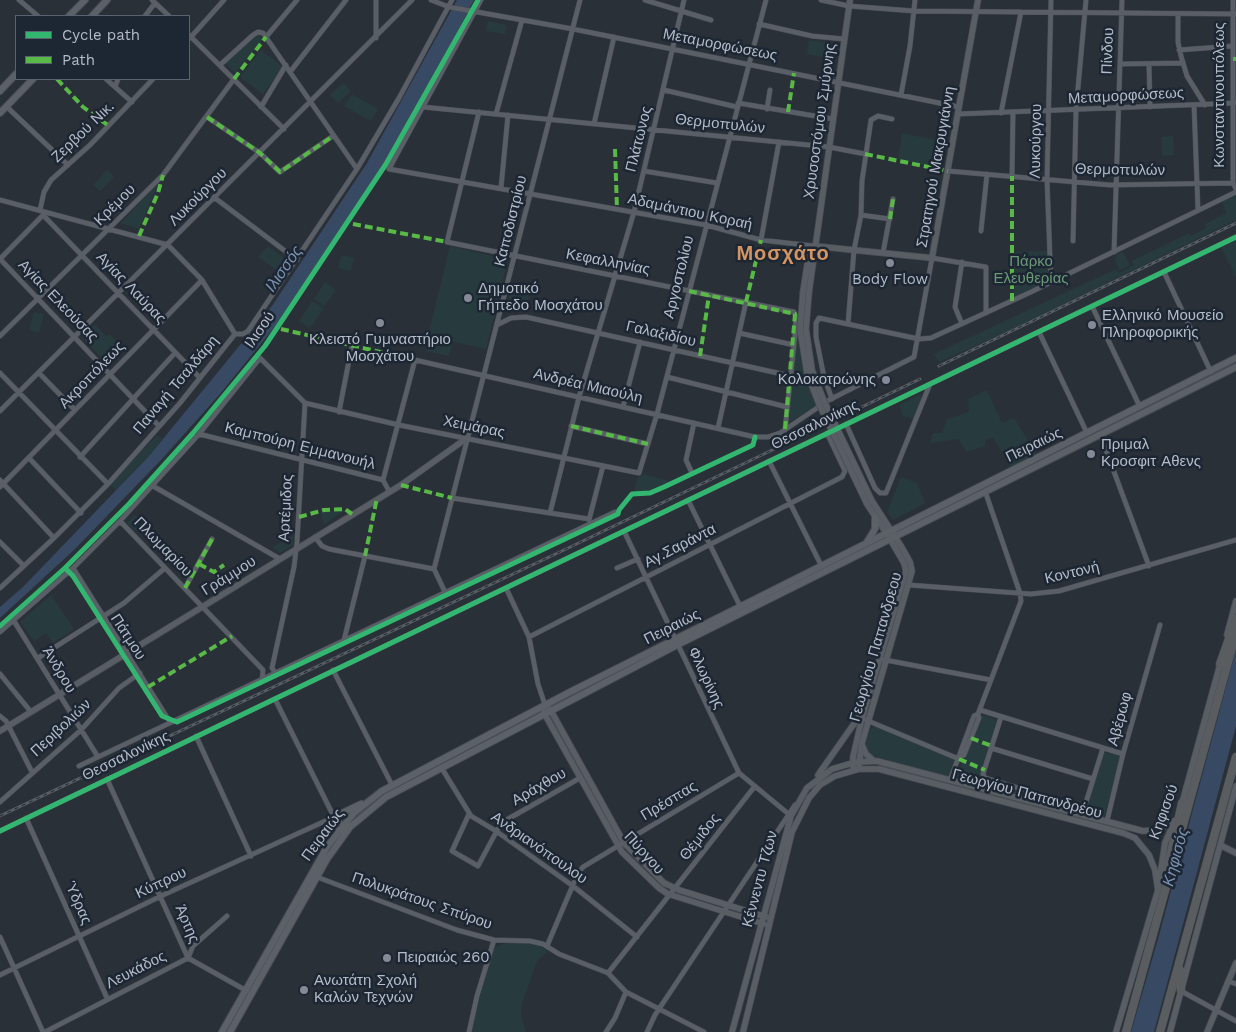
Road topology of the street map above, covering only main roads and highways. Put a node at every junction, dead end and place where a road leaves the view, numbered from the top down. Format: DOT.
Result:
graph roads {
  1 [pos="85,0"];
  2 [pos="107,0"];
  3 [pos="70,15"];
  4 [pos="93,15"];
  5 [pos="15,75"];
  6 [pos="32,80"];
  7 [pos="0,92"];
  8 [pos="0,113"];
  9 [pos="1236,358"];
  10 [pos="1236,367"];
  11 [pos="1099,431"];
  12 [pos="984,488"];
  13 [pos="875,518"];
  14 [pos="891,535"];
  15 [pos="866,543"];
  16 [pos="1236,619"];
  17 [pos="1236,633"];
  18 [pos="676,642"];
  19 [pos="1220,664"];
  20 [pos="1236,757"];
  21 [pos="375,796"];
  22 [pos="1182,803"];
  23 [pos="334,817"];
  24 [pos="342,830"];
  25 [pos="1163,901"];
  26 [pos="1182,949"];
  27 [pos="1181,991"];
  28 [pos="249,992"];
  29 [pos="222,1032"];
  30 [pos="230,1032"];
  31 [pos="1126,1032"];
  32 [pos="1160,1032"];
  1 -- 3 [label="main road"];
  2 -- 4 [label="main road"];
  5 -- 7 [label="main road"];
  6 -- 8 [label="main road"];
  9 -- 11 [label="main road, Πειραιώς"];
  10 -- 11 [label="main road, Πειραιώς"];
  11 -- 12 [label="main road, Πειραιώς"];
  11 -- 12 [label="main road, Πειραιώς"];
  12 -- 14 [label="main road, Πειραιώς"];
  13 -- 15 [label="main road"];
  14 -- 15 [label="main road, Πειραιώς"];
  14 -- 18 [label="main road, Πειραιώς"];
  15 -- 18 [label="main road, Πειραιώς"];
  16 -- 19 [label="highway"];
  17 -- 25 [label="highway"];
  18 -- 21 [label="main road, Πειραιώς"];
  18 -- 24 [label="main road, Πειραιώς"];
  20 -- 26 [label="highway"];
  21 -- 23 [label="main road"];
  21 -- 24 [label="main road, Πειραιώς"];
  22 -- 25 [label="highway"];
  24 -- 28 [label="main road, Πειραιώς"];
  24 -- 28 [label="main road, Πειραιώς"];
  25 -- 31 [label="highway"];
  26 -- 27 [label="highway"];
  26 -- 32 [label="highway"];
  28 -- 29 [label="main road, Πειραιώς"];
  28 -- 30 [label="main road, Πειραιώς"];
}
